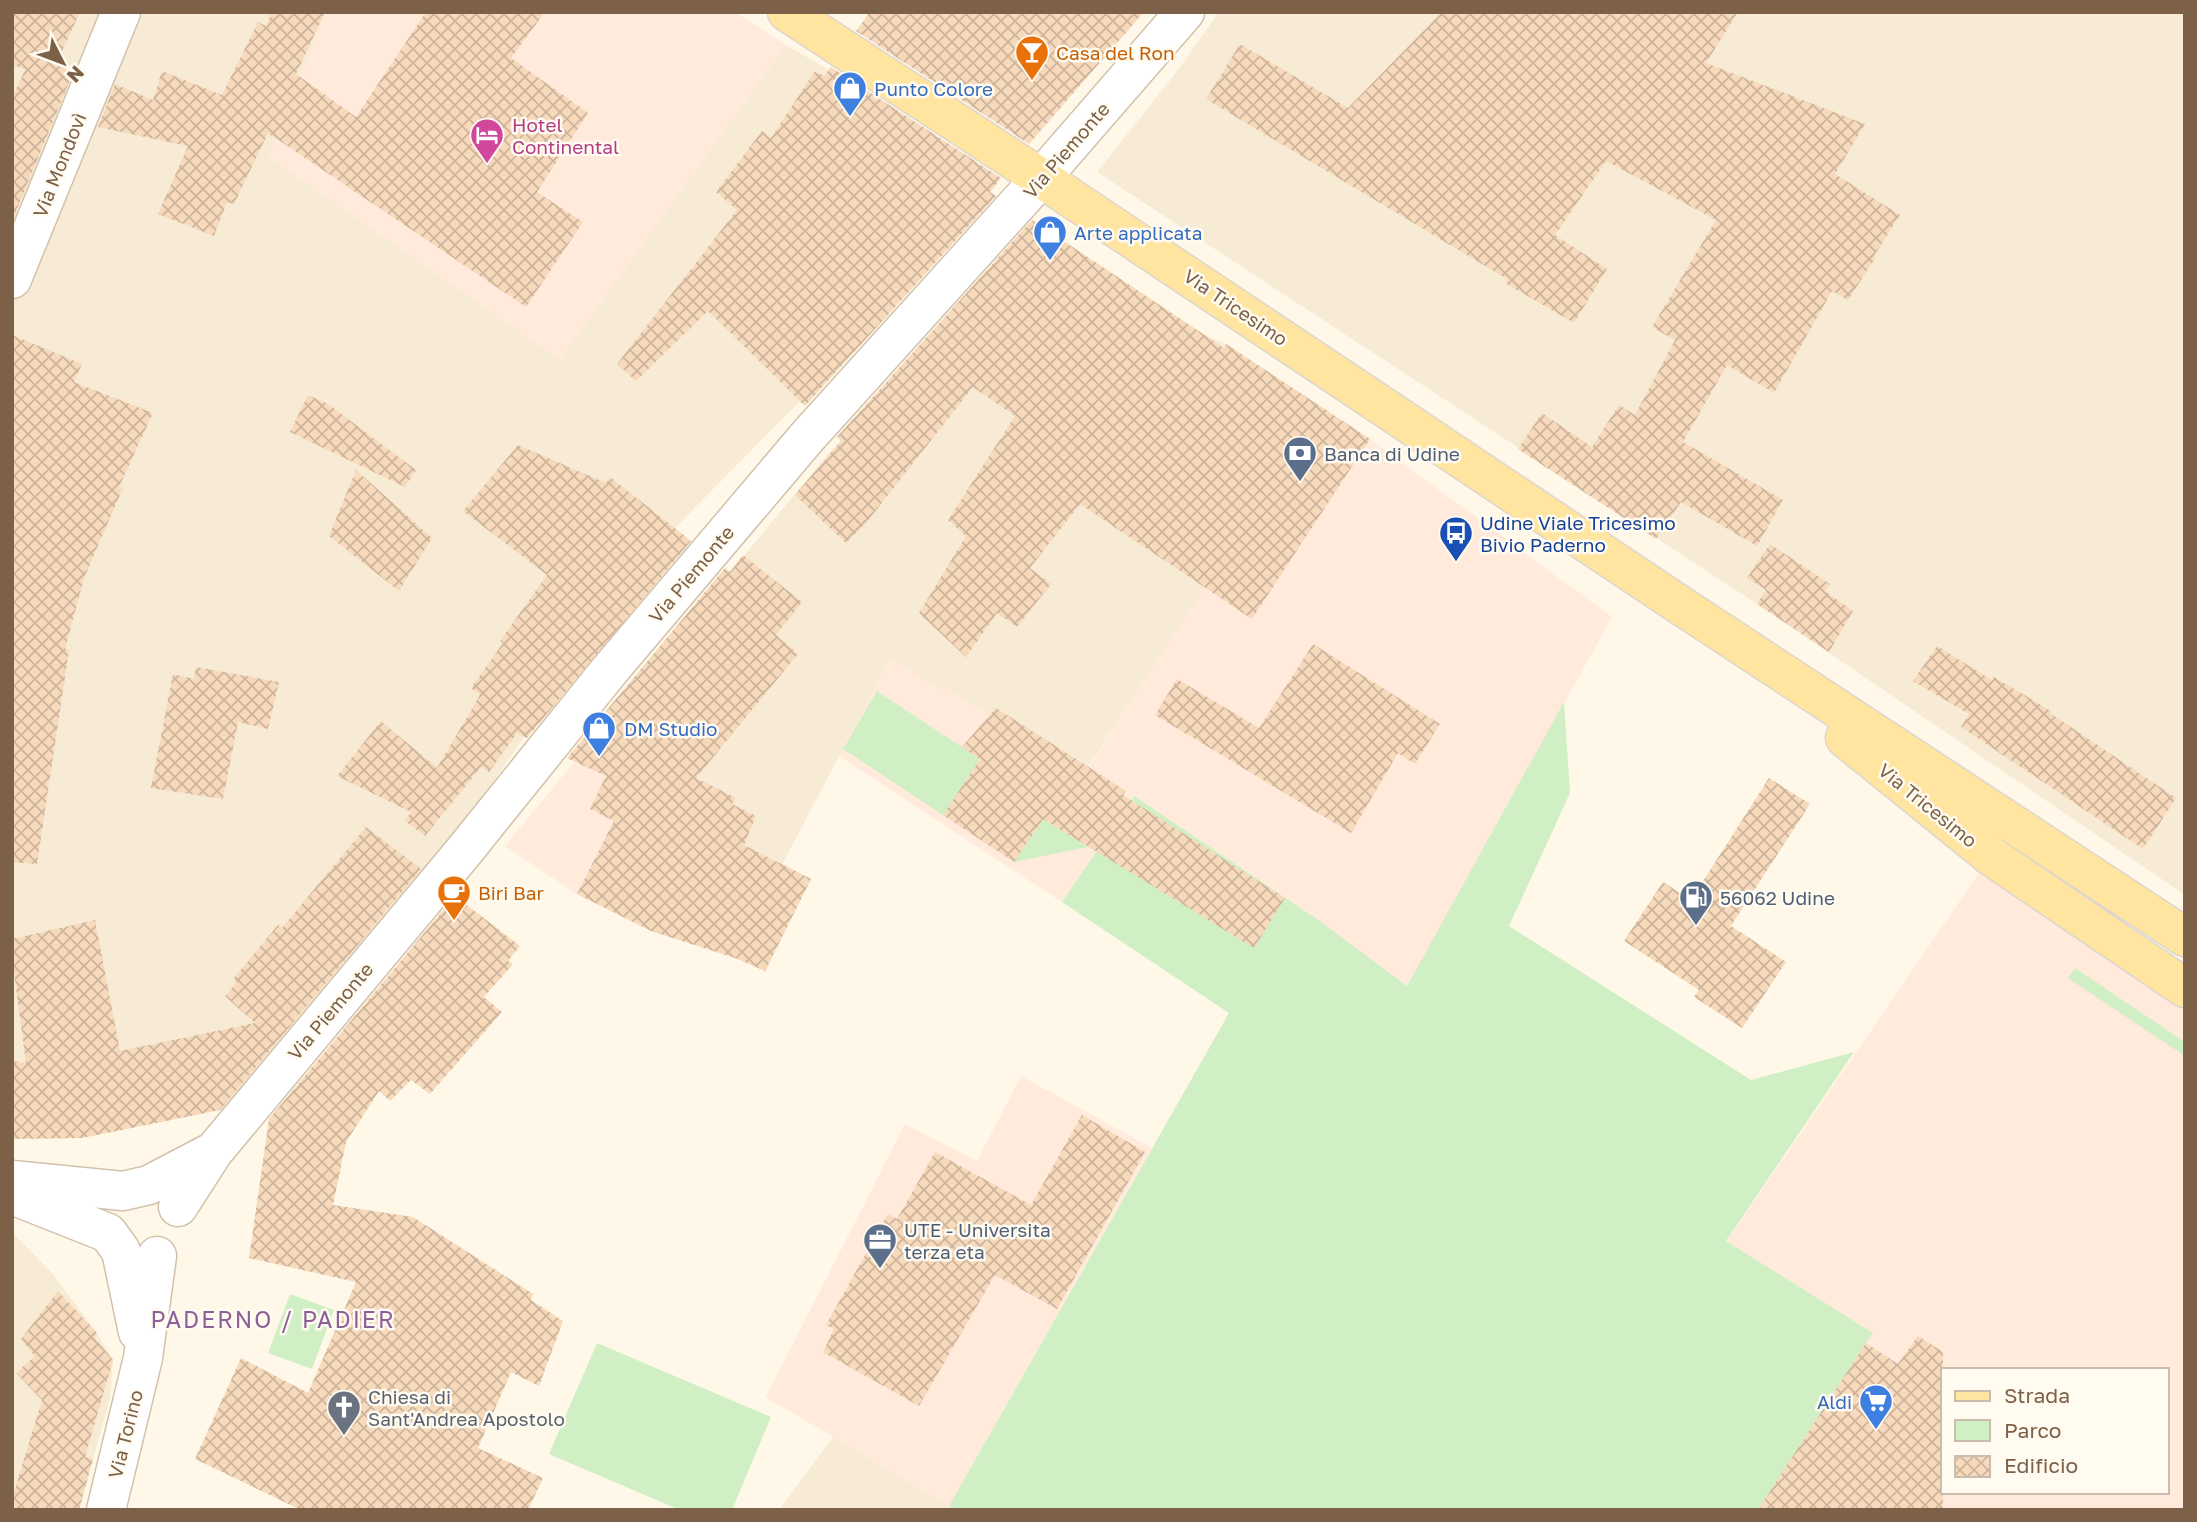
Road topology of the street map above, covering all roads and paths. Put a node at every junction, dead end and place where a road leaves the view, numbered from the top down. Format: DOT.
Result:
graph roads {
  1 [pos="121,12"];
  2 [pos="787,12"];
  3 [pos="1185,12"];
  4 [pos="1041,178"];
  5 [pos="12,279"];
  6 [pos="1683,607"];
  7 [pos="2185,937"];
  8 [pos="2185,988"];
  9 [pos="12,1180"];
  10 [pos="150,1194"];
  11 [pos="12,1195"];
  12 [pos="129,1247"];
  13 [pos="106,1510"];
  1 -- 5 [label="street, Via Mondovì"];
  2 -- 4 [label="main road, Via Tricesimo"];
  3 -- 4 [label="street, Via Piemonte"];
  4 -- 6 [label="main road, Via Tricesimo"];
  4 -- 10 [label="street, Via Piemonte"];
  6 -- 7 [label="main road, Via Tricesimo"];
  6 -- 8 [label="main road, Via Tricesimo"];
  9 -- 10 [label="street"];
  10 -- 12 [label="street, Via Piemonte"];
  10 -- 12 [label="street"];
  11 -- 12 [label="street"];
  12 -- 13 [label="street, Via Torino"];
}
